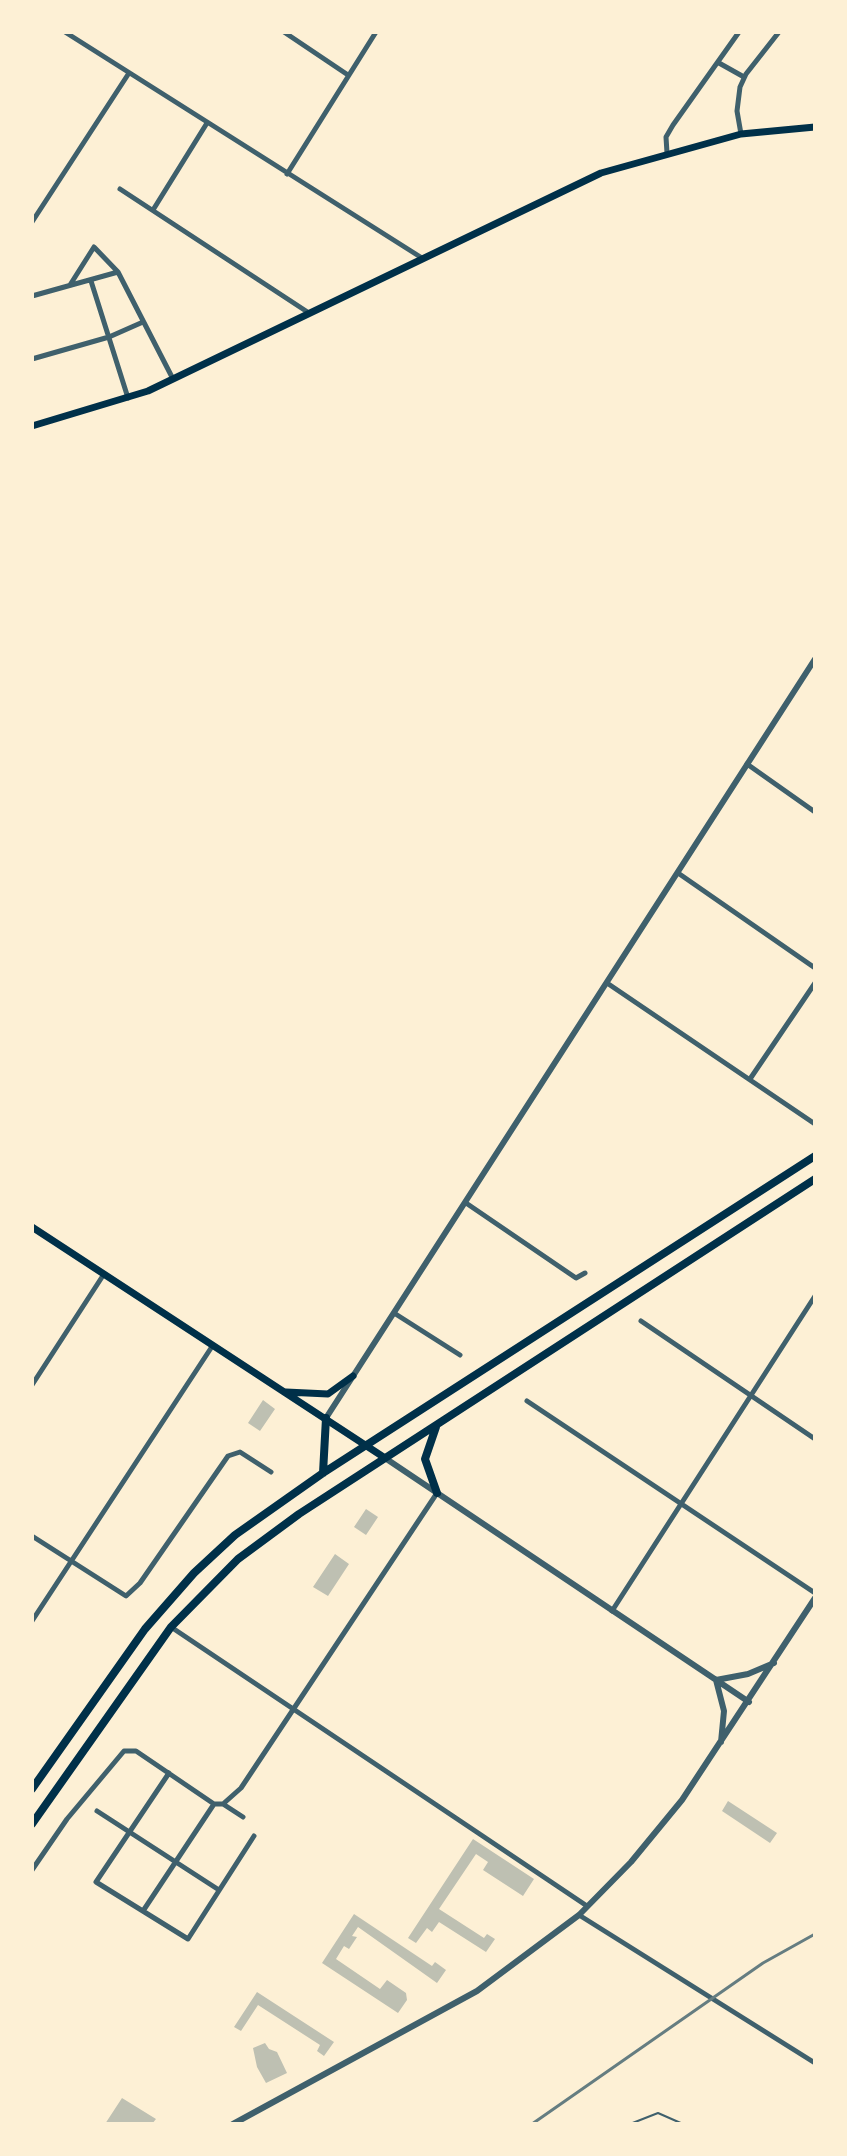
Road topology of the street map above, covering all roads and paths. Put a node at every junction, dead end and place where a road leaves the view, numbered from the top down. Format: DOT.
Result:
graph roads {
  1 [pos="65,32"];
  2 [pos="284,32"];
  3 [pos="376,32"];
  4 [pos="739,32"];
  5 [pos="779,32"];
  6 [pos="719,63"];
  7 [pos="129,73"];
  8 [pos="348,75"];
  9 [pos="744,77"];
  10 [pos="207,123"];
  11 [pos="815,127"];
  12 [pos="741,134"];
  13 [pos="667,153"];
  14 [pos="287,174"];
  15 [pos="120,189"];
  16 [pos="153,210"];
  17 [pos="32,222"];
  18 [pos="422,258"];
  19 [pos="118,272"];
  20 [pos="91,281"];
  21 [pos="69,287"];
  22 [pos="32,296"];
  23 [pos="309,313"];
  24 [pos="143,322"];
  25 [pos="109,337"];
  26 [pos="32,359"];
  27 [pos="173,379"];
  28 [pos="128,399"];
  29 [pos="32,426"];
  30 [pos="815,659"];
  31 [pos="747,764"];
  32 [pos="815,812"];
  33 [pos="678,873"];
  34 [pos="815,968"];
  35 [pos="607,983"];
  36 [pos="815,983"];
  37 [pos="750,1079"];
  38 [pos="815,1124"];
  39 [pos="815,1156"];
  40 [pos="815,1179"];
  41 [pos="466,1203"];
  42 [pos="32,1227"];
  43 [pos="585,1273"];
  44 [pos="104,1274"];
  45 [pos="815,1296"];
  46 [pos="394,1313"];
  47 [pos="641,1321"];
  48 [pos="213,1345"];
  49 [pos="460,1355"];
  50 [pos="353,1376"];
  51 [pos="32,1385"];
  52 [pos="285,1392"];
  53 [pos="751,1395"];
  54 [pos="527,1401"];
  55 [pos="326,1418"];
  56 [pos="438,1424"];
  57 [pos="815,1439"];
  58 [pos="367,1446"];
  59 [pos="385,1458"];
  60 [pos="271,1472"];
  61 [pos="323,1473"];
  62 [pos="437,1493"];
  63 [pos="683,1504"];
  64 [pos="32,1536"];
  65 [pos="71,1561"];
  66 [pos="815,1596"];
  67 [pos="612,1611"];
  68 [pos="32,1621"];
  69 [pos="171,1627"];
  70 [pos="774,1663"];
  71 [pos="716,1680"];
  72 [pos="749,1702"];
  73 [pos="293,1709"];
  74 [pos="720,1746"];
  75 [pos="169,1773"];
  76 [pos="32,1789"];
  77 [pos="214,1804"];
  78 [pos="223,1804"];
  79 [pos="97,1811"];
  80 [pos="243,1817"];
  81 [pos="32,1824"];
  82 [pos="129,1831"];
  83 [pos="254,1836"];
  84 [pos="175,1861"];
  85 [pos="32,1870"];
  86 [pos="219,1890"];
  87 [pos="587,1906"];
  88 [pos="143,1911"];
  89 [pos="579,1915"];
  90 [pos="815,2063"];
  91 [pos="233,2124"];
  92 [pos="630,2124"];
  93 [pos="683,2124"];
  1 -- 7 [label="street"];
  2 -- 8 [label="street"];
  3 -- 8 [label="street"];
  4 -- 6 [label="street"];
  5 -- 9 [label="street"];
  6 -- 9 [label="street"];
  6 -- 13 [label="street"];
  7 -- 10 [label="street"];
  7 -- 17 [label="street"];
  8 -- 14 [label="street"];
  9 -- 12 [label="street"];
  10 -- 14 [label="street"];
  10 -- 16 [label="street"];
  11 -- 12 [label="main road"];
  12 -- 13 [label="main road"];
  13 -- 18 [label="main road"];
  14 -- 18 [label="street"];
  15 -- 16 [label="street"];
  16 -- 23 [label="street"];
  18 -- 23 [label="main road"];
  19 -- 20 [label="street"];
  19 -- 21 [label="street"];
  19 -- 24 [label="street"];
  20 -- 21 [label="street"];
  20 -- 25 [label="street"];
  21 -- 22 [label="street"];
  23 -- 27 [label="main road"];
  24 -- 25 [label="street"];
  24 -- 27 [label="street"];
  25 -- 26 [label="street"];
  25 -- 28 [label="street"];
  27 -- 28 [label="main road"];
  28 -- 29 [label="main road"];
  30 -- 31 [label="street"];
  31 -- 32 [label="street"];
  31 -- 33 [label="street"];
  33 -- 34 [label="street"];
  33 -- 35 [label="street"];
  35 -- 37 [label="street"];
  35 -- 41 [label="street"];
  36 -- 37 [label="street"];
  37 -- 38 [label="street"];
  39 -- 58 [label="highway"];
  40 -- 56 [label="highway"];
  41 -- 43 [label="street"];
  41 -- 46 [label="street"];
  42 -- 44 [label="main road"];
  44 -- 48 [label="main road"];
  44 -- 51 [label="street"];
  45 -- 53 [label="street"];
  46 -- 49 [label="street"];
  46 -- 50 [label="street"];
  47 -- 53 [label="street"];
  48 -- 52 [label="main road"];
  48 -- 65 [label="street"];
  50 -- 52 [label="main road"];
  50 -- 55 [label="street"];
  52 -- 55 [label="main road"];
  53 -- 57 [label="street"];
  53 -- 63 [label="street"];
  54 -- 63 [label="street"];
  55 -- 58 [label="main road"];
  55 -- 61 [label="highway"];
  56 -- 59 [label="highway"];
  56 -- 62 [label="highway"];
  58 -- 59 [label="main road"];
  58 -- 61 [label="highway"];
  59 -- 62 [label="street"];
  59 -- 69 [label="highway"];
  60 -- 65 [label="street"];
  61 -- 76 [label="highway"];
  62 -- 67 [label="street"];
  62 -- 73 [label="street"];
  63 -- 66 [label="street"];
  63 -- 67 [label="street"];
  64 -- 65 [label="street"];
  65 -- 68 [label="street"];
  66 -- 70 [label="street"];
  67 -- 71 [label="street"];
  69 -- 73 [label="street"];
  69 -- 81 [label="highway"];
  70 -- 71 [label="street"];
  70 -- 72 [label="street"];
  71 -- 72 [label="street"];
  71 -- 74 [label="street"];
  72 -- 74 [label="street"];
  73 -- 78 [label="street"];
  73 -- 87 [label="street"];
  74 -- 87 [label="street"];
  75 -- 77 [label="street"];
  75 -- 82 [label="street"];
  75 -- 85 [label="street"];
  77 -- 78 [label="street"];
  77 -- 84 [label="street"];
  78 -- 80 [label="street"];
  79 -- 82 [label="street"];
  82 -- 84 [label="street"];
  82 -- 88 [label="street"];
  83 -- 86 [label="street"];
  84 -- 86 [label="street"];
  84 -- 88 [label="street"];
  86 -- 88 [label="street"];
  87 -- 89 [label="street"];
  89 -- 90 [label="street"];
  89 -- 91 [label="street"];
  92 -- 93 [label="lane"];
}
